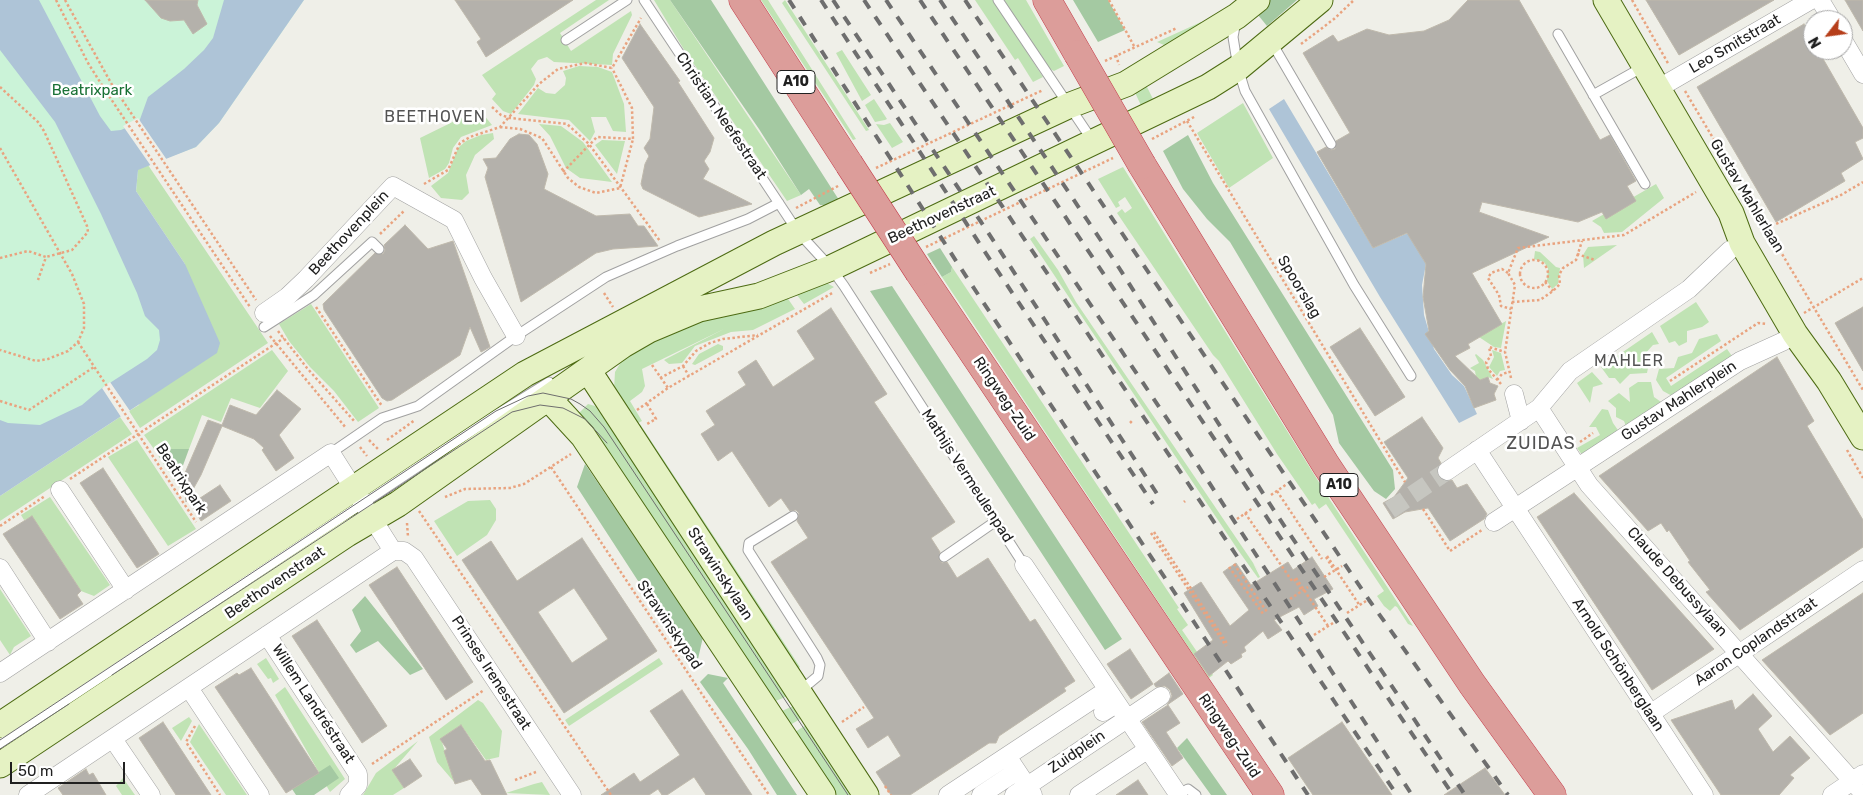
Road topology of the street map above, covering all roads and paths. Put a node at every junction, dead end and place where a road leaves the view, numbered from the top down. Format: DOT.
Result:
graph roads {
  1 [pos="56,0"];
  2 [pos="65,0"];
  3 [pos="626,0"];
  4 [pos="743,0"];
  5 [pos="998,0"];
  6 [pos="1046,0"];
  7 [pos="1109,0"];
  8 [pos="1257,0"];
  9 [pos="1320,0"];
  10 [pos="1606,0"];
  11 [pos="1632,0"];
  12 [pos="1811,0"];
  13 [pos="646,3"];
  14 [pos="1237,16"];
  15 [pos="1558,34"];
  16 [pos="566,40"];
  17 [pos="1271,41"];
  18 [pos="1144,42"];
  19 [pos="1134,46"];
  20 [pos="1853,57"];
  21 [pos="1089,58"];
  22 [pos="1646,66"];
  23 [pos="612,68"];
  24 [pos="1238,68"];
  25 [pos="1863,74"];
  26 [pos="1668,83"];
  27 [pos="1054,85"];
  28 [pos="0,87"];
  29 [pos="1593,95"];
  30 [pos="1178,101"];
  31 [pos="1068,106"];
  32 [pos="492,107"];
  33 [pos="510,118"];
  34 [pos="500,127"];
  35 [pos="633,139"];
  36 [pos="1094,143"];
  37 [pos="589,144"];
  38 [pos="1331,144"];
  39 [pos="0,148"];
  40 [pos="170,169"];
  41 [pos="161,171"];
  42 [pos="563,172"];
  43 [pos="855,172"];
  44 [pos="1863,182"];
  45 [pos="1645,184"];
  46 [pos="620,188"];
  47 [pos="828,191"];
  48 [pos="1696,192"];
  49 [pos="410,196"];
  50 [pos="779,203"];
  51 [pos="1767,228"];
  52 [pos="798,232"];
  53 [pos="380,234"];
  54 [pos="1582,242"];
  55 [pos="379,249"];
  56 [pos="667,250"];
  57 [pos="1730,250"];
  58 [pos="60,254"];
  59 [pos="1578,254"];
  60 [pos="46,257"];
  61 [pos="0,258"];
  62 [pos="1594,260"];
  63 [pos="831,268"];
  64 [pos="1508,273"];
  65 [pos="1863,278"];
  66 [pos="38,280"];
  67 [pos="1545,282"];
  68 [pos="603,291"];
  69 [pos="1553,291"];
  70 [pos="310,298"];
  71 [pos="1512,302"];
  72 [pos="1511,309"];
  73 [pos="616,310"];
  74 [pos="264,320"];
  75 [pos="1792,323"];
  76 [pos="759,335"];
  77 [pos="516,336"];
  78 [pos="284,338"];
  79 [pos="78,342"];
  80 [pos="582,343"];
  81 [pos="0,350"];
  82 [pos="1505,352"];
  83 [pos="652,365"];
  84 [pos="683,366"];
  85 [pos="94,368"];
  86 [pos="1509,372"];
  87 [pos="571,373"];
  88 [pos="525,374"];
  89 [pos="689,376"];
  90 [pos="1411,376"];
  91 [pos="660,378"];
  92 [pos="1497,380"];
  93 [pos="1670,381"];
  94 [pos="1513,389"];
  95 [pos="1863,390"];
  96 [pos="549,399"];
  97 [pos="0,401"];
  98 [pos="646,404"];
  99 [pos="515,405"];
  100 [pos="1539,408"];
  101 [pos="636,411"];
  102 [pos="388,416"];
  103 [pos="652,421"];
  104 [pos="1521,421"];
  105 [pos="138,433"];
  106 [pos="1593,433"];
  107 [pos="1863,437"];
  108 [pos="1578,442"];
  109 [pos="576,450"];
  110 [pos="1477,450"];
  111 [pos="331,453"];
  112 [pos="551,467"];
  113 [pos="1578,467"];
  114 [pos="1447,471"];
  115 [pos="1405,482"];
  116 [pos="1287,484"];
  117 [pos="59,488"];
  118 [pos="1277,491"];
  119 [pos="1271,495"];
  120 [pos="442,499"];
  121 [pos="364,504"];
  122 [pos="1515,507"];
  123 [pos="428,508"];
  124 [pos="1253,508"];
  125 [pos="1423,509"];
  126 [pos="409,513"];
  127 [pos="1245,513"];
  128 [pos="793,516"];
  129 [pos="1237,519"];
  130 [pos="996,521"];
  131 [pos="1494,522"];
  132 [pos="0,526"];
  133 [pos="1152,532"];
  134 [pos="205,536"];
  135 [pos="401,552"];
  136 [pos="944,558"];
  137 [pos="1325,558"];
  138 [pos="1234,564"];
  139 [pos="1024,565"];
  140 [pos="1342,566"];
  141 [pos="1230,567"];
  142 [pos="0,568"];
  143 [pos="1334,570"];
  144 [pos="1863,570"];
  145 [pos="1324,577"];
  146 [pos="1294,580"];
  147 [pos="1308,587"];
  148 [pos="126,590"];
  149 [pos="1302,591"];
  150 [pos="1290,599"];
  151 [pos="1366,601"];
  152 [pos="1360,606"];
  153 [pos="1267,612"];
  154 [pos="1347,613"];
  155 [pos="1264,615"];
  156 [pos="752,623"];
  157 [pos="1333,623"];
  158 [pos="1328,626"];
  159 [pos="267,635"];
  160 [pos="1314,635"];
  161 [pos="48,642"];
  162 [pos="722,642"];
  163 [pos="1227,645"];
  164 [pos="1740,653"];
  165 [pos="0,674"];
  166 [pos="496,682"];
  167 [pos="189,688"];
  168 [pos="798,693"];
  169 [pos="1161,696"];
  170 [pos="1107,698"];
  171 [pos="762,704"];
  172 [pos="864,707"];
  173 [pos="204,711"];
  174 [pos="1650,714"];
  175 [pos="1126,719"];
  176 [pos="844,721"];
  177 [pos="0,724"];
  178 [pos="113,739"];
  179 [pos="0,744"];
  180 [pos="1147,750"];
  181 [pos="1007,756"];
  182 [pos="0,765"];
  183 [pos="552,766"];
  184 [pos="1017,771"];
  185 [pos="358,774"];
  186 [pos="865,779"];
  187 [pos="515,780"];
  188 [pos="1860,782"];
  189 [pos="1024,792"];
  190 [pos="35,793"];
  191 [pos="151,795"];
  192 [pos="220,795"];
  193 [pos="260,795"];
  194 [pos="349,795"];
  195 [pos="572,795"];
  196 [pos="611,795"];
  197 [pos="769,795"];
  198 [pos="823,795"];
  199 [pos="891,795"];
  200 [pos="948,795"];
  201 [pos="981,795"];
  202 [pos="1079,795"];
  203 [pos="1178,795"];
  204 [pos="1196,795"];
  205 [pos="1270,795"];
  206 [pos="1552,795"];
  207 [pos="1704,795"];
  208 [pos="1832,795"];
  1 -- 41 [label="path"];
  2 -- 40 [label="path"];
  3 -- 16 [label="lane"];
  4 -- 43 [label="highway, Ringweg-Zuid / A10"];
  5 -- 27 [label="lane"];
  6 -- 21 [label="highway, A10"];
  7 -- 19 [label="path"];
  8 -- 14 [label="main road, Beethovenstraat"];
  9 -- 17 [label="main road, Beethovenstraat"];
  10 -- 22 [label="main road, Gustav Mahlerlaan"];
  11 -- 26 [label="path, Gustav Mahlerlaan"];
  12 -- 26 [label="street, Leo Smitstraat"];
  13 -- 23 [label="path"];
  13 -- 50 [label="lane, Christian Neefestraat"];
  14 -- 24 [label="lane"];
  14 -- 31 [label="main road, Beethovenstraat"];
  15 -- 29 [label="lane"];
  17 -- 24 [label="main road, Beethovenstraat"];
  17 -- 38 [label="lane"];
  18 -- 19 [label="path"];
  19 -- 21 [label="path"];
  20 -- 25 [label="street"];
  21 -- 206 [label="highway, A10, bridge"];
  22 -- 26 [label="main road, Gustav Mahlerlaan"];
  22 -- 29 [label="lane"];
  23 -- 33 [label="path"];
  23 -- 35 [label="path"];
  24 -- 30 [label="main road, Beethovenstraat"];
  24 -- 90 [label="lane"];
  26 -- 51 [label="path, Gustav Mahlerlaan"];
  26 -- 75 [label="main road, Gustav Mahlerlaan"];
  27 -- 31 [label="lane"];
  27 -- 43 [label="path"];
  28 -- 58 [label="path"];
  29 -- 45 [label="lane"];
  30 -- 36 [label="main road, Beethovenstraat"];
  30 -- 115 [label="path, Spoorslag"];
  31 -- 36 [label="lane"];
  31 -- 52 [label="main road, Beethovenstraat"];
  32 -- 33 [label="path"];
  33 -- 34 [label="path"];
  33 -- 37 [label="path"];
  34 -- 42 [label="path"];
  34 -- 49 [label="path"];
  35 -- 37 [label="path"];
  35 -- 46 [label="path"];
  36 -- 63 [label="main road, Beethovenstraat"];
  37 -- 42 [label="path"];
  37 -- 46 [label="path"];
  39 -- 58 [label="path"];
  42 -- 46 [label="path"];
  43 -- 47 [label="path"];
  43 -- 205 [label="highway, Ringweg-Zuid / A10, bridge"];
  44 -- 51 [label="path"];
  46 -- 56 [label="path"];
  48 -- 54 [label="path"];
  49 -- 53 [label="path"];
  49 -- 74 [label="street, Beethovenplein"];
  49 -- 77 [label="street"];
  50 -- 52 [label="lane, Christian Neefestraat"];
  50 -- 56 [label="lane"];
  51 -- 75 [label="path, Gustav Mahlerlaan"];
  52 -- 63 [label="lane, Mathijs Vermeulenpad"];
  52 -- 80 [label="main road, Beethovenstraat"];
  54 -- 59 [label="path"];
  54 -- 64 [label="path"];
  55 -- 70 [label="lane"];
  56 -- 77 [label="lane"];
  57 -- 100 [label="street"];
  58 -- 60 [label="path"];
  58 -- 79 [label="path"];
  59 -- 62 [label="path"];
  59 -- 69 [label="path"];
  60 -- 61 [label="path"];
  60 -- 66 [label="path"];
  63 -- 87 [label="main road, Beethovenstraat"];
  63 -- 130 [label="lane, Mathijs Vermeulenpad"];
  64 -- 71 [label="path"];
  64 -- 72 [label="path"];
  65 -- 75 [label="path"];
  67 -- 67 [label="path"];
  67 -- 69 [label="path"];
  68 -- 73 [label="path"];
  69 -- 71 [label="path"];
  70 -- 74 [label="lane"];
  70 -- 102 [label="path"];
  71 -- 72 [label="path"];
  72 -- 82 [label="path"];
  75 -- 93 [label="path"];
  75 -- 95 [label="path, Gustav Mahlerlaan"];
  75 -- 107 [label="main road, Gustav Mahlerlaan"];
  75 -- 113 [label="street, Gustav Mahlerplein"];
  76 -- 84 [label="path"];
  77 -- 102 [label="lane"];
  78 -- 105 [label="path"];
  79 -- 81 [label="path"];
  79 -- 85 [label="path, Beatrixpark"];
  80 -- 87 [label="main road"];
  80 -- 88 [label="main road, Beethovenstraat"];
  82 -- 86 [label="path"];
  82 -- 92 [label="path"];
  83 -- 91 [label="path"];
  84 -- 89 [label="path"];
  84 -- 91 [label="path"];
  85 -- 97 [label="path"];
  85 -- 105 [label="path, Beatrixpark"];
  86 -- 92 [label="path"];
  86 -- 94 [label="path"];
  87 -- 88 [label="main road"];
  87 -- 96 [label="main road, Beethovenstraat"];
  87 -- 99 [label="lane, Beethovenstraat"];
  87 -- 156 [label="main road, Strawinskylaan"];
  88 -- 121 [label="main road, Beethovenstraat"];
  91 -- 98 [label="path"];
  92 -- 94 [label="path"];
  94 -- 104 [label="street"];
  96 -- 99 [label="lane, Beethovenstraat"];
  96 -- 126 [label="main road, Beethovenstraat"];
  96 -- 162 [label="main road"];
  98 -- 101 [label="path"];
  98 -- 103 [label="path"];
  99 -- 121 [label="lane, Beethovenstraat"];
  100 -- 104 [label="street"];
  100 -- 113 [label="street"];
  102 -- 111 [label="lane"];
  104 -- 110 [label="street"];
  105 -- 117 [label="path"];
  105 -- 134 [label="path, Beatrixpark"];
  106 -- 108 [label="path"];
  109 -- 112 [label="path"];
  110 -- 114 [label="street"];
  110 -- 122 [label="street"];
  111 -- 121 [label="street, Prinses Irenestraat"];
  111 -- 134 [label="street"];
  112 -- 120 [label="path"];
  112 -- 197 [label="path, Strawinskypad"];
  113 -- 122 [label="street, Gustav Mahlerplein"];
  113 -- 164 [label="street, Claude Debussylaan"];
  116 -- 118 [label="path"];
  117 -- 132 [label="path"];
  117 -- 148 [label="street"];
  118 -- 119 [label="path"];
  118 -- 137 [label="path"];
  121 -- 126 [label="main road, Beethovenstraat"];
  121 -- 135 [label="street, Prinses Irenestraat"];
  121 -- 177 [label="main road, Beethovenstraat"];
  121 -- 179 [label="lane, Beethovenstraat"];
  121 -- 182 [label="main road, Beethovenstraat"];
  122 -- 131 [label="street, Gustav Mahlerplein"];
  122 -- 174 [label="street, Arnold Schönberglaan"];
  123 -- 126 [label="path"];
  124 -- 127 [label="path"];
  125 -- 131 [label="path"];
  126 -- 135 [label="path"];
  126 -- 196 [label="path"];
  127 -- 129 [label="path"];
  127 -- 146 [label="path"];
  128 -- 168 [label="lane"];
  130 -- 136 [label="lane"];
  130 -- 139 [label="lane, Mathijs Vermeulenpad"];
  133 -- 163 [label="path"];
  134 -- 148 [label="street"];
  135 -- 159 [label="street"];
  135 -- 166 [label="street, Prinses Irenestraat"];
  137 -- 143 [label="path"];
  137 -- 152 [label="path"];
  138 -- 153 [label="path"];
  139 -- 170 [label="street, Mathijs Vermeulenpad"];
  140 -- 143 [label="path"];
  141 -- 155 [label="path"];
  142 -- 161 [label="street"];
  143 -- 145 [label="path"];
  144 -- 164 [label="street, Aaron Coplandstraat"];
  146 -- 149 [label="path"];
  146 -- 158 [label="path"];
  147 -- 149 [label="path"];
  148 -- 161 [label="street"];
  149 -- 150 [label="path"];
  151 -- 152 [label="path"];
  152 -- 154 [label="path"];
  156 -- 162 [label="main road"];
  156 -- 168 [label="main road, Strawinskylaan"];
  157 -- 158 [label="path"];
  158 -- 160 [label="path"];
  159 -- 167 [label="street"];
  159 -- 185 [label="street, Willem Landréstraat"];
  161 -- 165 [label="street"];
  162 -- 171 [label="main road"];
  164 -- 174 [label="street, Aaron Coplandstraat"];
  164 -- 188 [label="street, Claude Debussylaan"];
  166 -- 183 [label="street, Prinses Irenestraat"];
  166 -- 185 [label="path"];
  167 -- 173 [label="street"];
  167 -- 178 [label="street"];
  168 -- 171 [label="main road"];
  168 -- 186 [label="main road, Strawinskylaan"];
  169 -- 175 [label="street, Zuidplein"];
  170 -- 175 [label="street"];
  170 -- 181 [label="street"];
  171 -- 198 [label="main road"];
  172 -- 176 [label="path"];
  173 -- 192 [label="path"];
  173 -- 193 [label="street"];
  174 -- 207 [label="street, Arnold Schönberglaan"];
  175 -- 180 [label="street"];
  175 -- 189 [label="street, Zuidplein"];
  178 -- 190 [label="street"];
  178 -- 191 [label="street"];
  180 -- 202 [label="street"];
  180 -- 203 [label="street"];
  181 -- 184 [label="street, Zuidplein"];
  181 -- 200 [label="street"];
  183 -- 187 [label="path"];
  183 -- 195 [label="street, Prinses Irenestraat"];
  184 -- 189 [label="street, Zuidplein"];
  184 -- 201 [label="street"];
  185 -- 194 [label="street"];
  186 -- 199 [label="path"];
  188 -- 208 [label="street"];
  203 -- 204 [label="lane"];
}
